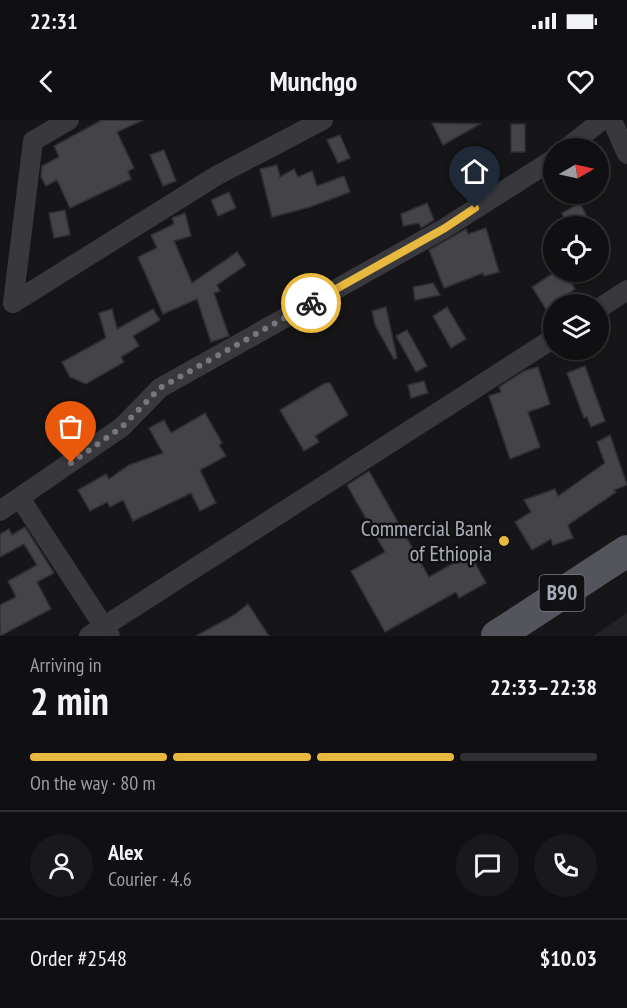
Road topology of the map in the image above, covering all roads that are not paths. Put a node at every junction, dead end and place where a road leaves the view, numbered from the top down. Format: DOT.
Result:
graph roads {
  1 [pos="69,120"];
  2 [pos="323,120"];
  3 [pos="602,120"];
  4 [pos="612,120"];
  5 [pos="580,138"];
  6 [pos="627,154"];
  7 [pos="543,166"];
  8 [pos="627,290"];
  9 [pos="609,302"];
  10 [pos="543,345"];
  11 [pos="20,498"];
  12 [pos="0,511"];
  13 [pos="627,550"];
  14 [pos="101,633"];
  15 [pos="496,636"];
  1 -- 2 [label="street"];
  3 -- 5 [label="street"];
  4 -- 6 [label="street"];
  7 -- 11 [label="street"];
  8 -- 9 [label="street"];
  10 -- 14 [label="street"];
  11 -- 12 [label="street"];
  11 -- 14 [label="street"];
  13 -- 15 [label="main road, B90"];
}
